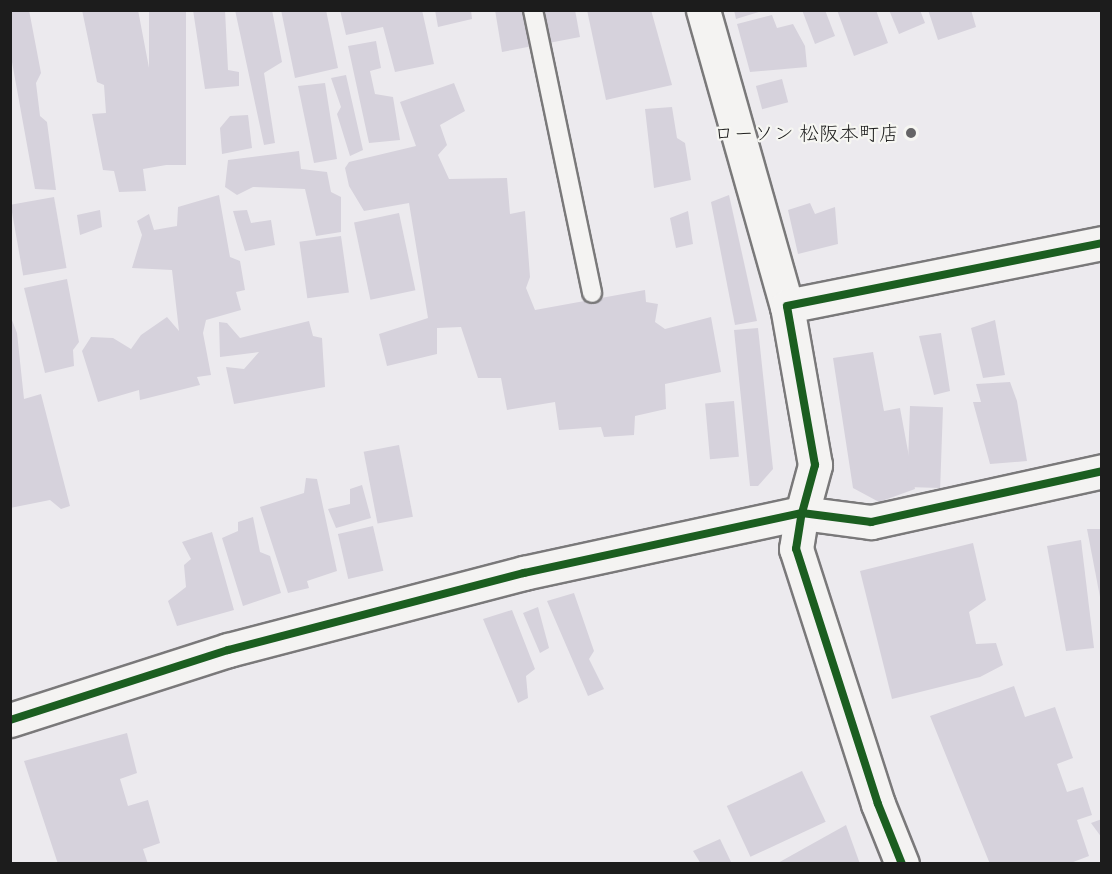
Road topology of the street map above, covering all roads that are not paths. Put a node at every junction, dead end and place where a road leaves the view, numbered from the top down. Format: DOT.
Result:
graph roads {
  1 [pos="533,10"];
  2 [pos="703,10"];
  3 [pos="1101,243"];
  4 [pos="592,293"];
  5 [pos="787,306"];
  6 [pos="1101,471"];
  7 [pos="802,513"];
  8 [pos="10,720"];
  9 [pos="903,864"];
  1 -- 4 [label="lane"];
  2 -- 5 [label="street"];
  3 -- 5 [label="street"];
  5 -- 7 [label="street"];
  6 -- 7 [label="street"];
  7 -- 8 [label="street"];
  7 -- 9 [label="street"];
}
